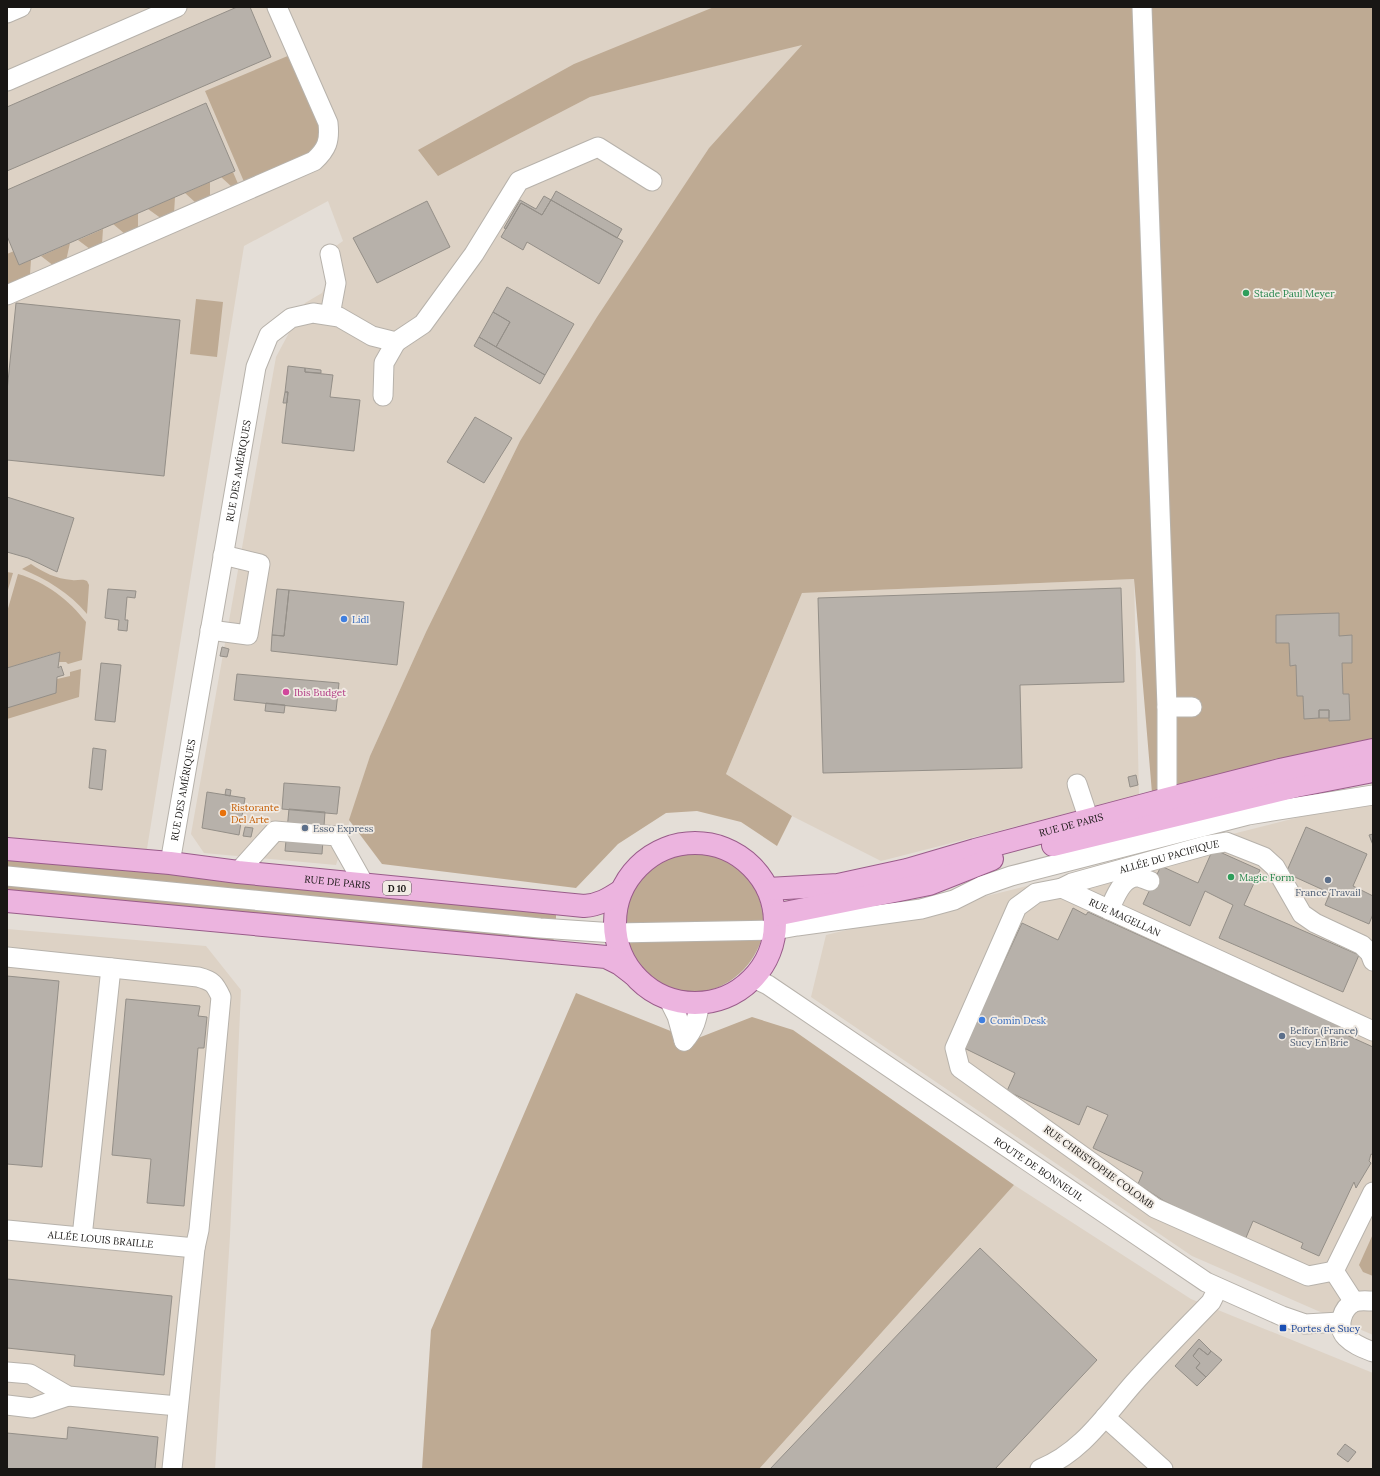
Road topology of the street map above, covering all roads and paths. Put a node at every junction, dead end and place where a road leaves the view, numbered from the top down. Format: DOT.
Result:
graph roads {
  1 [pos="21,7"];
  2 [pos="177,7"];
  3 [pos="277,7"];
  4 [pos="1142,7"];
  5 [pos="7,13"];
  6 [pos="7,81"];
  7 [pos="652,181"];
  8 [pos="330,254"];
  9 [pos="7,295"];
  10 [pos="330,315"];
  11 [pos="396,342"];
  12 [pos="383,396"];
  13 [pos="223,555"];
  14 [pos="210,630"];
  15 [pos="1167,707"];
  16 [pos="1192,707"];
  17 [pos="1373,750"];
  18 [pos="1373,771"];
  19 [pos="1077,784"];
  20 [pos="1373,795"];
  21 [pos="1165,809"];
  22 [pos="1088,828"];
  23 [pos="7,849"];
  24 [pos="170,863"];
  25 [pos="238,872"];
  26 [pos="7,876"];
  27 [pos="1150,881"];
  28 [pos="364,884"];
  29 [pos="1062,888"];
  30 [pos="768,889"];
  31 [pos="621,891"];
  32 [pos="7,901"];
  33 [pos="1109,910"];
  34 [pos="775,922"];
  35 [pos="615,933"];
  36 [pos="7,957"];
  37 [pos="1373,961"];
  38 [pos="110,968"];
  39 [pos="633,974"];
  40 [pos="753,978"];
  41 [pos="668,998"];
  42 [pos="700,1003"];
  43 [pos="1373,1031"];
  44 [pos="1373,1192"];
  45 [pos="7,1230"];
  46 [pos="82,1237"];
  47 [pos="195,1248"];
  48 [pos="1334,1271"];
  49 [pos="1218,1288"];
  50 [pos="1373,1301"];
  51 [pos="1354,1302"];
  52 [pos="1340,1322"];
  53 [pos="1373,1352"];
  54 [pos="7,1372"];
  55 [pos="68,1396"];
  56 [pos="7,1405"];
  57 [pos="178,1406"];
  58 [pos="1105,1417"];
  59 [pos="172,1469"];
  60 [pos="1040,1469"];
  61 [pos="1163,1469"];
  1 -- 5 [label="street"];
  2 -- 6 [label="street"];
  3 -- 9 [label="street"];
  4 -- 15 [label="street"];
  7 -- 11 [label="street"];
  8 -- 10 [label="street"];
  10 -- 11 [label="street, RUE DES AMÉRIQUES"];
  10 -- 13 [label="street, RUE DES AMÉRIQUES"];
  11 -- 12 [label="street"];
  13 -- 14 [label="street, RUE DES AMÉRIQUES"];
  13 -- 14 [label="street"];
  14 -- 24 [label="street, RUE DES AMÉRIQUES"];
  15 -- 16 [label="street"];
  15 -- 21 [label="street"];
  17 -- 21 [label="main road, RUE DE PARIS"];
  18 -- 21 [label="main road, RUE DE PARIS"];
  19 -- 22 [label="street"];
  20 -- 34 [label="street"];
  21 -- 22 [label="main road, RUE DE PARIS"];
  22 -- 30 [label="main road, RUE DE PARIS"];
  22 -- 34 [label="main road, RUE DE PARIS"];
  23 -- 24 [label="main road, D 10"];
  24 -- 25 [label="main road, RUE DE PARIS / D 10"];
  25 -- 28 [label="main road, RUE DE PARIS / D 10"];
  25 -- 28 [label="street"];
  26 -- 35 [label="street"];
  27 -- 33 [label="street"];
  28 -- 31 [label="main road, RUE DE PARIS / D 10"];
  29 -- 33 [label="street, RUE MAGELLAN"];
  29 -- 37 [label="street, ALLÉE DU PACIFIQUE"];
  29 -- 48 [label="street, RUE CHRISTOPHE COLOMB"];
  30 -- 31 [label="main road"];
  30 -- 34 [label="main road"];
  31 -- 35 [label="main road"];
  32 -- 39 [label="main road"];
  33 -- 43 [label="street, RUE MAGELLAN"];
  34 -- 35 [label="street"];
  34 -- 40 [label="main road"];
  35 -- 39 [label="main road"];
  36 -- 38 [label="street"];
  38 -- 46 [label="street"];
  38 -- 47 [label="street"];
  39 -- 41 [label="main road"];
  40 -- 42 [label="main road"];
  40 -- 49 [label="street, ROUTE DE BONNEUIL"];
  41 -- 42 [label="main road"];
  41 -- 42 [label="street"];
  44 -- 48 [label="street"];
  45 -- 46 [label="street, ALLÉE LOUIS BRAILLE"];
  46 -- 47 [label="street, ALLÉE LOUIS BRAILLE"];
  47 -- 57 [label="street"];
  48 -- 51 [label="street"];
  49 -- 52 [label="street, ROUTE DE BONNEUIL"];
  49 -- 58 [label="street"];
  50 -- 51 [label="street"];
  51 -- 52 [label="street"];
  52 -- 53 [label="street"];
  54 -- 55 [label="street"];
  55 -- 56 [label="street"];
  55 -- 57 [label="street"];
  57 -- 59 [label="street"];
  58 -- 60 [label="street"];
  58 -- 61 [label="street"];
}
